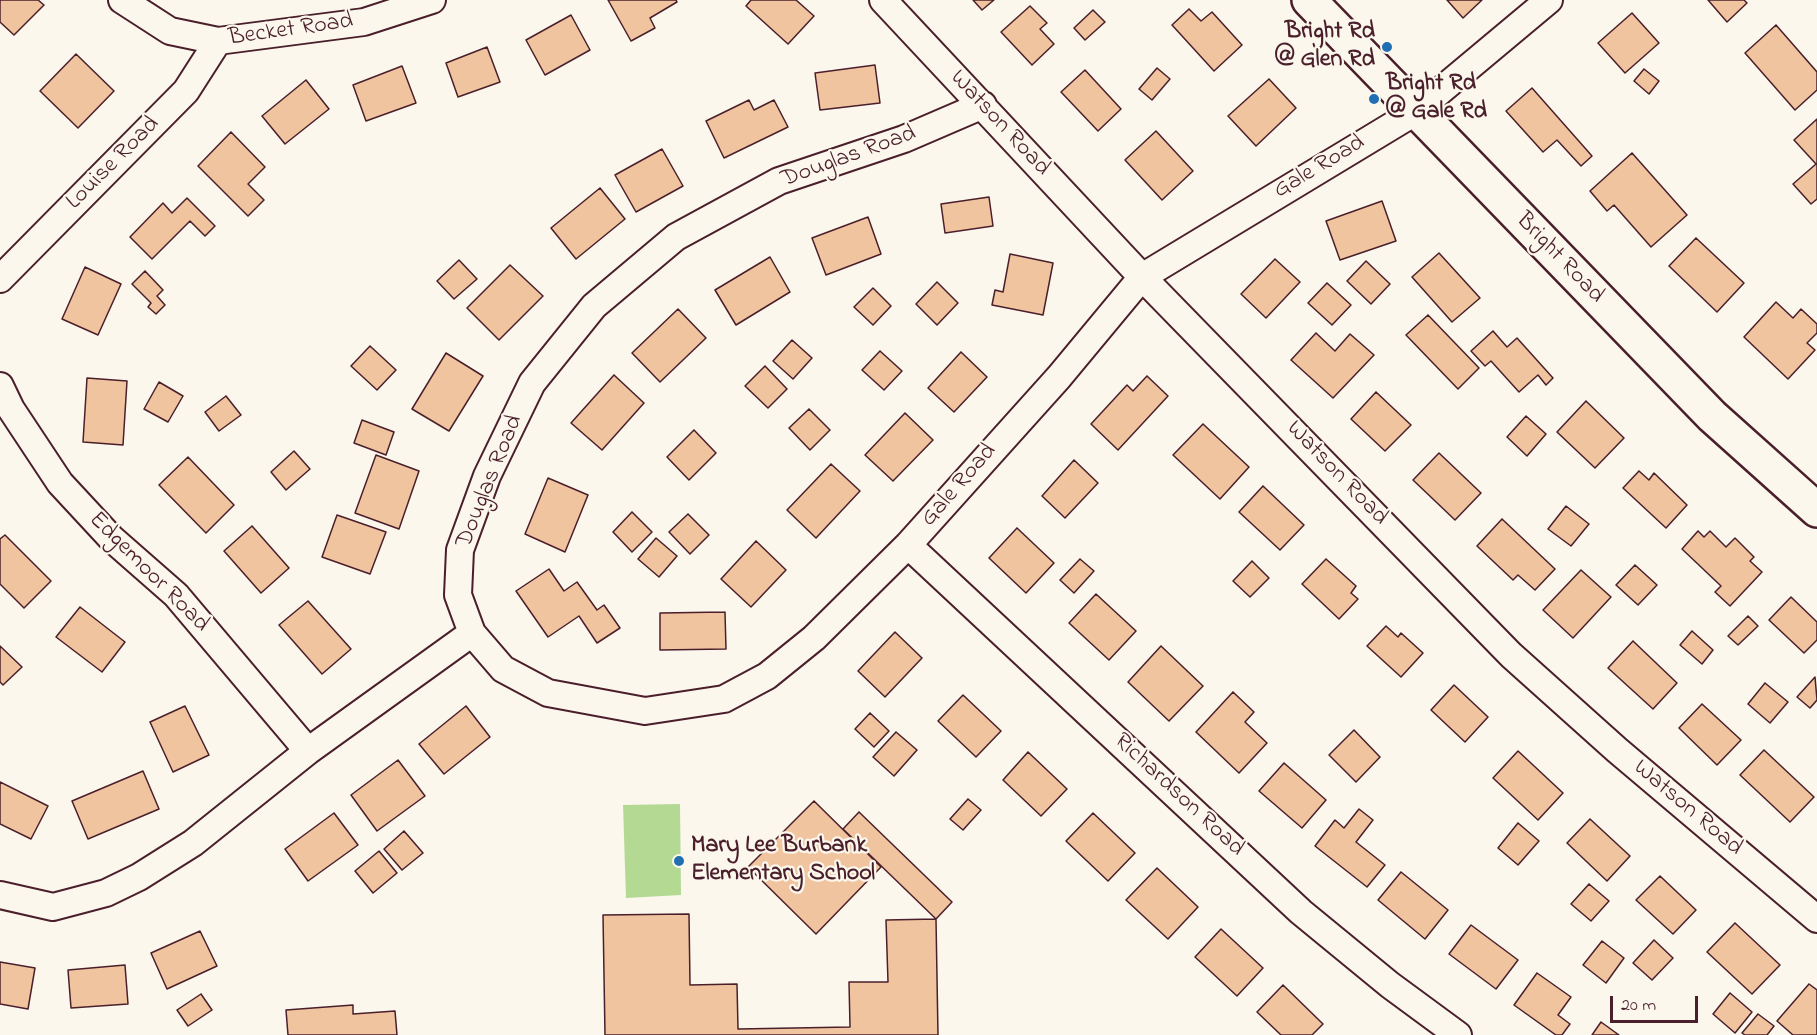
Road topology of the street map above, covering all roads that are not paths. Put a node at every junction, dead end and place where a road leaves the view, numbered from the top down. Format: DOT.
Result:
graph roads {
  1 [pos="122,0"];
  2 [pos="432,0"];
  3 [pos="883,0"];
  4 [pos="1309,0"];
  5 [pos="1549,0"];
  6 [pos="218,41"];
  7 [pos="982,105"];
  8 [pos="1415,112"];
  9 [pos="1142,277"];
  10 [pos="0,279"];
  11 [pos="0,386"];
  12 [pos="1817,510"];
  13 [pos="908,545"];
  14 [pos="472,633"];
  15 [pos="308,751"];
  16 [pos="0,895"];
  17 [pos="1817,919"];
  18 [pos="1458,1035"];
  1 -- 6 [label="street, Becket Road"];
  2 -- 6 [label="street, Becket Road"];
  3 -- 7 [label="street, Watson Road"];
  4 -- 8 [label="street, Bright Road"];
  5 -- 8 [label="street, Gale Road"];
  6 -- 10 [label="street, Louise Road"];
  7 -- 9 [label="street, Watson Road"];
  7 -- 14 [label="street, Douglas Road"];
  8 -- 9 [label="street, Gale Road"];
  8 -- 12 [label="street, Bright Road"];
  9 -- 13 [label="street, Gale Road"];
  9 -- 17 [label="street, Watson Road"];
  11 -- 15 [label="street, Edgemoor Road"];
  13 -- 14 [label="street, Gale Road"];
  13 -- 18 [label="street, Richardson Road"];
  14 -- 15 [label="street"];
  15 -- 16 [label="street"];
}
